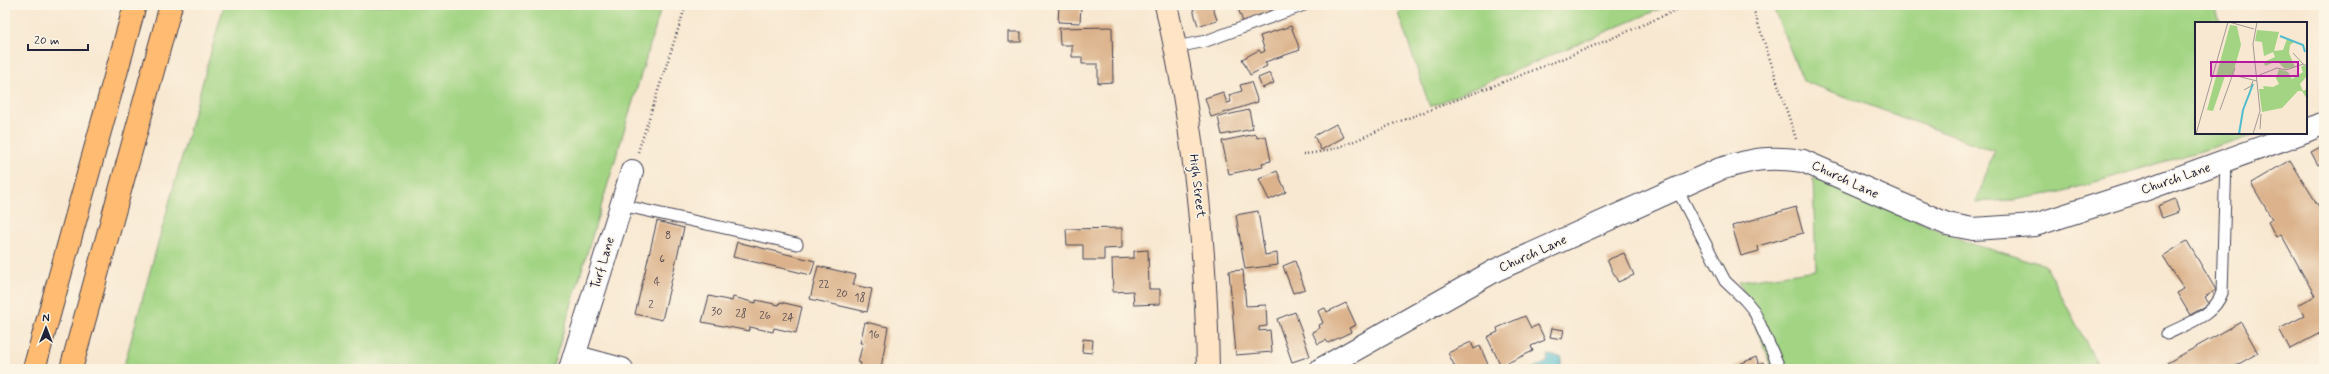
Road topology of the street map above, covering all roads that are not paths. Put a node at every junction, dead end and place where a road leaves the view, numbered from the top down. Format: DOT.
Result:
graph roads {
  1 [pos="135,5"];
  2 [pos="171,5"];
  3 [pos="1166,5"];
  4 [pos="1304,5"];
  5 [pos="1176,47"];
  6 [pos="2324,123"];
  7 [pos="2307,131"];
  8 [pos="2298,134"];
  9 [pos="2226,161"];
  10 [pos="632,171"];
  11 [pos="1676,189"];
  12 [pos="621,205"];
  13 [pos="797,244"];
  14 [pos="2167,334"];
  15 [pos="572,362"];
  16 [pos="34,369"];
  17 [pos="71,369"];
  18 [pos="622,369"];
  19 [pos="1208,369"];
  20 [pos="1321,369"];
  21 [pos="1780,369"];
  1 -- 16 [label="highway"];
  2 -- 17 [label="highway"];
  3 -- 5 [label="main road, High Street"];
  4 -- 5 [label="lane"];
  5 -- 19 [label="main road, High Street"];
  6 -- 7 [label="street"];
  8 -- 9 [label="street, Church Lane"];
  9 -- 11 [label="street, Church Lane"];
  9 -- 14 [label="lane"];
  10 -- 12 [label="street, Turf Lane"];
  11 -- 20 [label="street, Church Lane"];
  11 -- 21 [label="lane"];
  12 -- 13 [label="lane"];
  12 -- 15 [label="street, Turf Lane"];
  15 -- 18 [label="street"];
}
